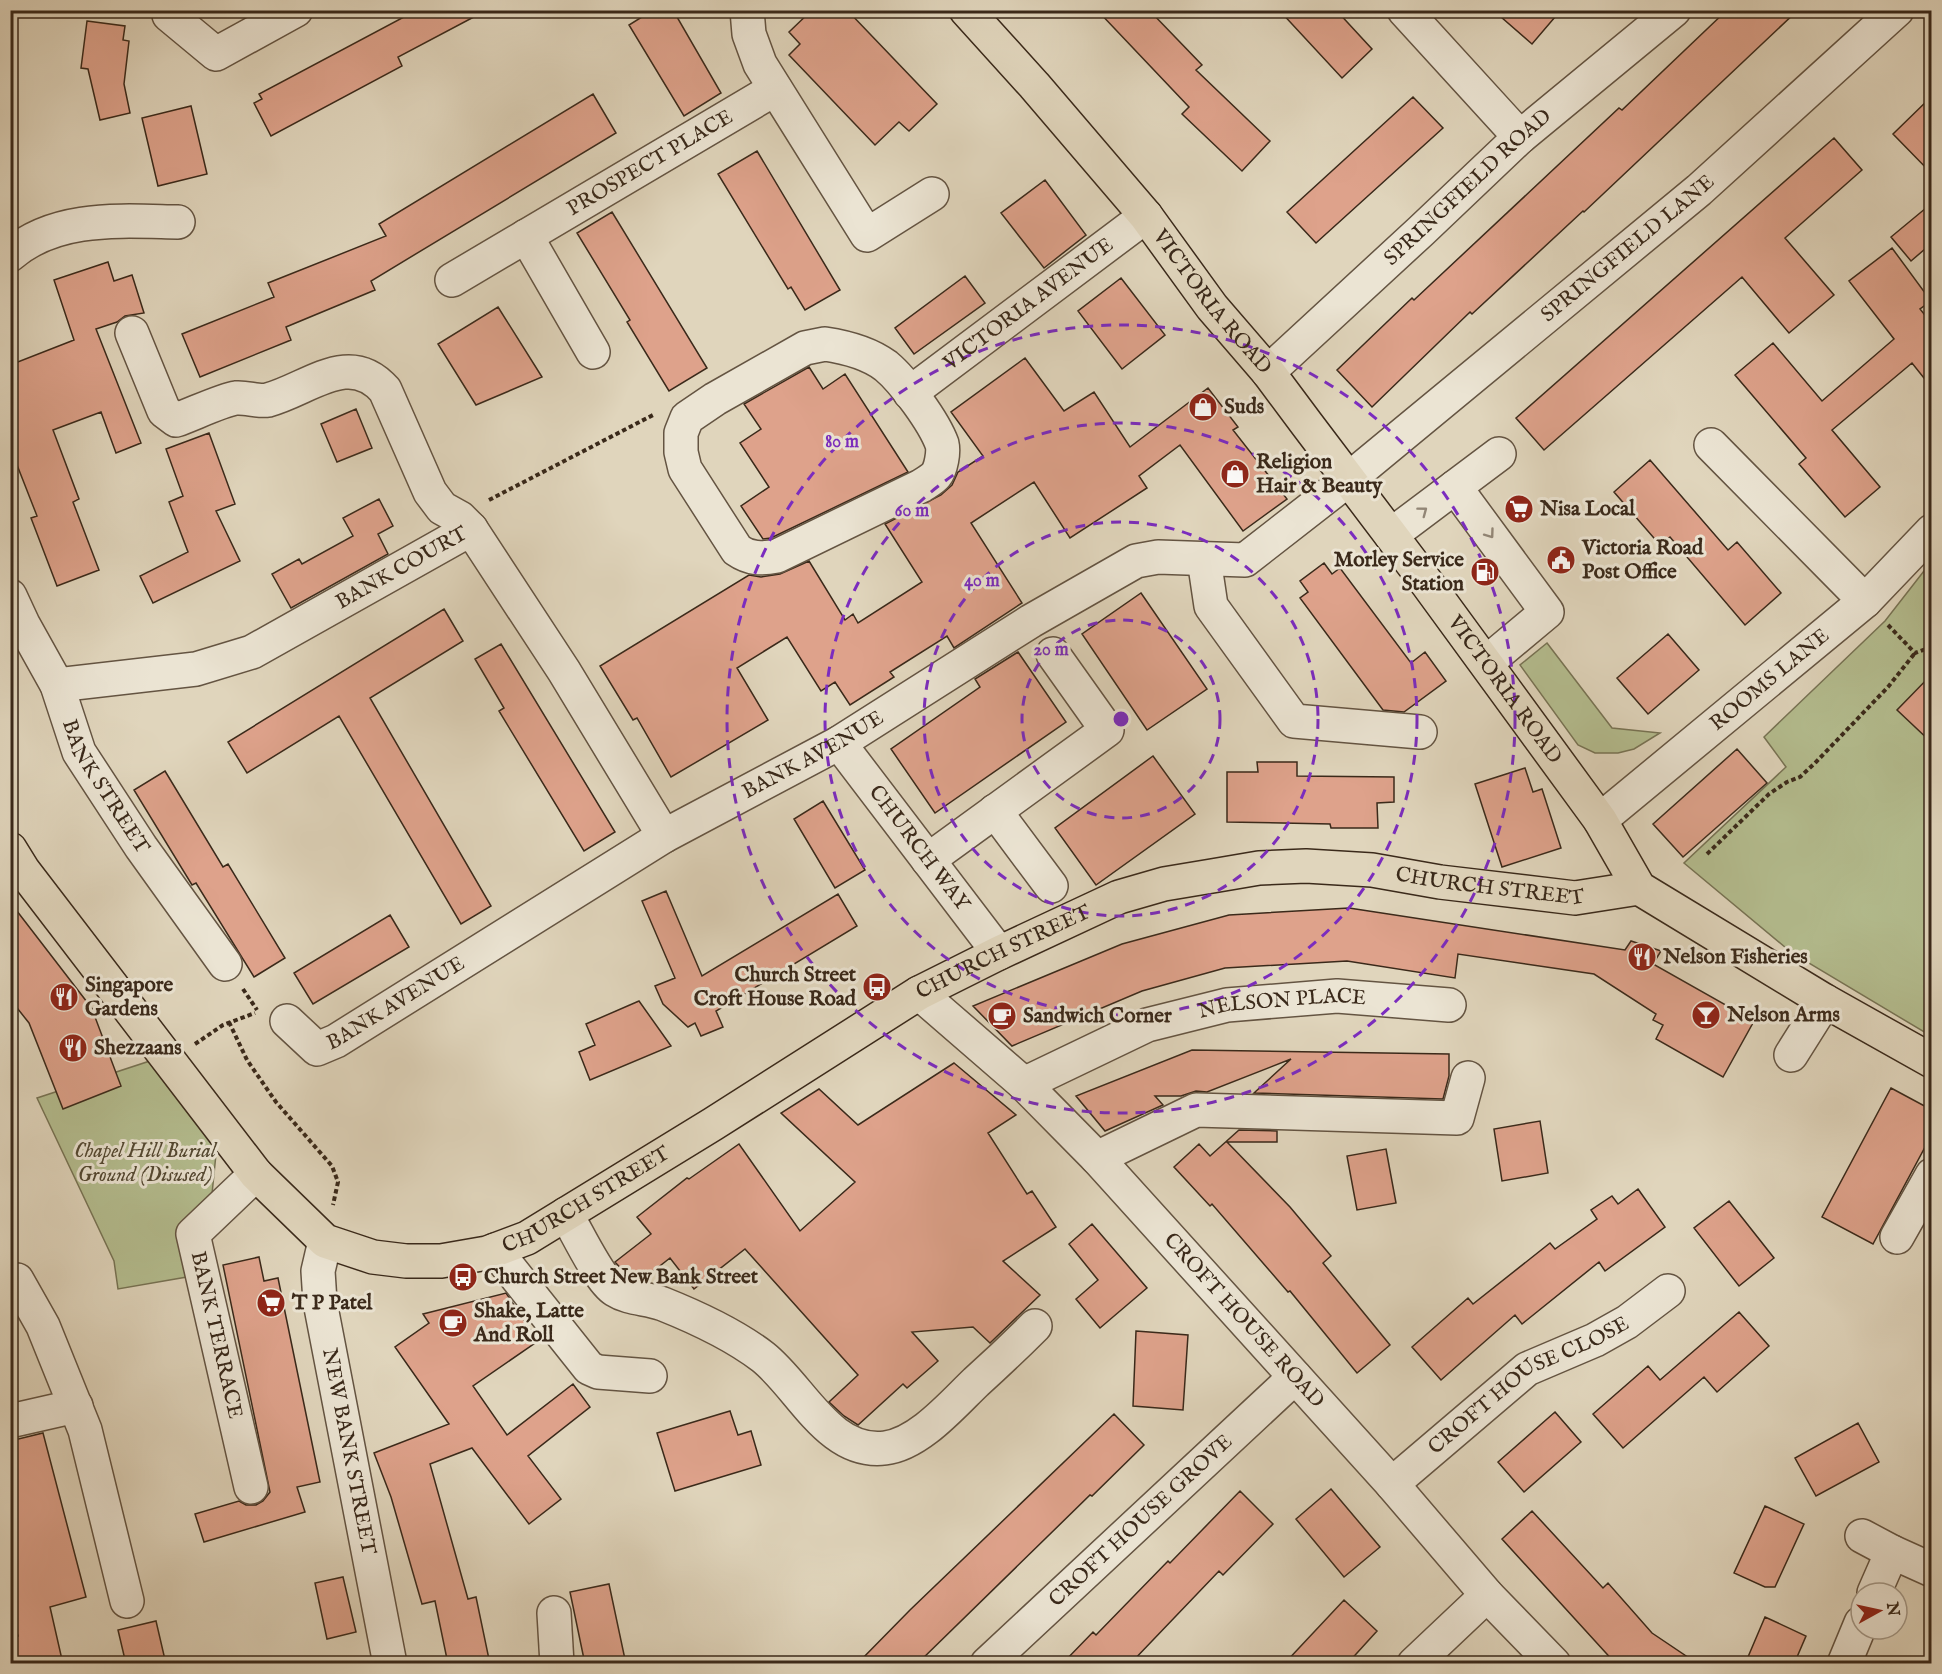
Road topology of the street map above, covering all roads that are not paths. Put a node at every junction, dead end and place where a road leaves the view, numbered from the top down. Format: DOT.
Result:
graph roads {
  1 [pos="296,10"];
  2 [pos="747,10"];
  3 [pos="966,10"];
  4 [pos="1404,10"];
  5 [pos="1674,10"];
  6 [pos="1896,11"];
  7 [pos="169,15"];
  8 [pos="775,89"];
  9 [pos="1520,137"];
  10 [pos="932,194"];
  11 [pos="1146,216"];
  12 [pos="178,222"];
  13 [pos="526,236"];
  14 [pos="10,255"];
  15 [pos="452,280"];
  16 [pos="132,333"];
  17 [pos="593,352"];
  18 [pos="1268,372"];
  19 [pos="910,393"];
  20 [pos="1712,445"];
  21 [pos="1499,454"];
  22 [pos="1349,478"];
  23 [pos="1455,487"];
  24 [pos="471,529"];
  25 [pos="1932,531"];
  26 [pos="1391,535"];
  27 [pos="1204,559"];
  28 [pos="10,596"];
  29 [pos="1865,601"];
  30 [pos="1053,654"];
  31 [pos="1486,663"];
  32 [pos="57,685"];
  33 [pos="1420,732"];
  34 [pos="839,743"];
  35 [pos="995,811"];
  36 [pos="1600,820"];
  37 [pos="664,836"];
  38 [pos="10,849"];
  39 [pos="928,860"];
  40 [pos="1051,886"];
  41 [pos="1639,888"];
  42 [pos="999,953"];
  43 [pos="225,964"];
  44 [pos="919,993"];
  45 [pos="1825,1001"];
  46 [pos="1449,1005"];
  47 [pos="287,1021"];
  48 [pos="1791,1055"];
  49 [pos="1932,1061"];
  50 [pos="1468,1078"];
  51 [pos="1024,1084"];
  52 [pos="1097,1158"];
  53 [pos="256,1174"];
  54 [pos="1932,1175"];
  55 [pos="567,1214"];
  56 [pos="1897,1237"];
  57 [pos="325,1241"];
  58 [pos="495,1250"];
  59 [pos="17,1280"];
  60 [pos="1668,1291"];
  61 [pos="1035,1326"];
  62 [pos="650,1376"];
  63 [pos="1295,1377"];
  64 [pos="76,1406"];
  65 [pos="10,1421"];
  66 [pos="1392,1484"];
  67 [pos="251,1487"];
  68 [pos="1862,1536"];
  69 [pos="1892,1552"];
  70 [pos="1932,1570"];
  71 [pos="1879,1581"];
  72 [pos="1487,1595"];
  73 [pos="127,1601"];
  74 [pos="554,1613"];
  75 [pos="1854,1641"];
  76 [pos="390,1664"];
  77 [pos="557,1664"];
  78 [pos="987,1664"];
  79 [pos="1414,1664"];
  80 [pos="1554,1664"];
  81 [pos="1844,1664"];
  1 -- 7 [label="street"];
  2 -- 8 [label="street"];
  3 -- 11 [label="main road, VICTORIA ROAD"];
  4 -- 9 [label="street"];
  5 -- 9 [label="street, SPRINGFIELD ROAD"];
  6 -- 22 [label="street, SPRINGFIELD LANE"];
  8 -- 10 [label="street"];
  8 -- 13 [label="street, PROSPECT PLACE"];
  9 -- 18 [label="street, SPRINGFIELD ROAD"];
  11 -- 18 [label="main road, VICTORIA ROAD"];
  11 -- 19 [label="street, VICTORIA AVENUE"];
  12 -- 14 [label="street"];
  13 -- 15 [label="street, PROSPECT PLACE"];
  13 -- 17 [label="street"];
  16 -- 24 [label="street"];
  18 -- 22 [label="main road, VICTORIA ROAD"];
  19 -- 19 [label="street"];
  20 -- 29 [label="street"];
  21 -- 23 [label="street"];
  22 -- 26 [label="main road, VICTORIA ROAD"];
  22 -- 27 [label="street, BANK AVENUE"];
  26 -- 23 [label="street, one-way"];
  23 -- 31 [label="street, one-way"];
  24 -- 32 [label="street, BANK COURT"];
  24 -- 37 [label="street, BANK COURT"];
  25 -- 29 [label="street, ROOMS LANE"];
  26 -- 31 [label="main road, VICTORIA ROAD"];
  27 -- 33 [label="street"];
  27 -- 34 [label="street, BANK AVENUE"];
  28 -- 32 [label="street, BANK STREET"];
  29 -- 36 [label="street, ROOMS LANE"];
  30 -- 35 [label="street"];
  31 -- 36 [label="main road, VICTORIA ROAD"];
  32 -- 43 [label="street, BANK STREET"];
  34 -- 37 [label="street, BANK AVENUE"];
  34 -- 39 [label="street, CHURCH WAY"];
  35 -- 39 [label="street"];
  35 -- 40 [label="street"];
  36 -- 41 [label="main road, VICTORIA ROAD"];
  37 -- 47 [label="street, BANK AVENUE"];
  38 -- 53 [label="main road"];
  39 -- 42 [label="street, CHURCH WAY"];
  41 -- 42 [label="main road, CHURCH STREET"];
  41 -- 45 [label="main road, VICTORIA ROAD"];
  42 -- 44 [label="main road, CHURCH STREET"];
  44 -- 51 [label="street, CROFT HOUSE ROAD"];
  44 -- 55 [label="main road, CHURCH STREET"];
  45 -- 48 [label="street"];
  45 -- 49 [label="main road, VICTORIA ROAD"];
  46 -- 51 [label="street, NELSON PLACE"];
  50 -- 52 [label="street"];
  51 -- 52 [label="street, CROFT HOUSE ROAD"];
  52 -- 63 [label="street, CROFT HOUSE ROAD"];
  53 -- 57 [label="main road"];
  53 -- 67 [label="street, BANK TERRACE"];
  54 -- 56 [label="street"];
  55 -- 58 [label="main road, CHURCH STREET"];
  55 -- 61 [label="street"];
  57 -- 58 [label="main road, CHURCH STREET"];
  57 -- 76 [label="street, NEW BANK STREET"];
  58 -- 62 [label="street"];
  59 -- 64 [label="street"];
  60 -- 66 [label="street, CROFT HOUSE CLOSE"];
  63 -- 66 [label="street, CROFT HOUSE ROAD"];
  63 -- 78 [label="street, CROFT HOUSE GROVE"];
  64 -- 65 [label="street"];
  64 -- 73 [label="street"];
  66 -- 72 [label="street, CROFT HOUSE ROAD"];
  68 -- 69 [label="street"];
  69 -- 70 [label="street"];
  69 -- 71 [label="street"];
  72 -- 79 [label="street"];
  72 -- 80 [label="street, CROFT HOUSE ROAD"];
  74 -- 77 [label="street"];
  75 -- 81 [label="street"];
}
